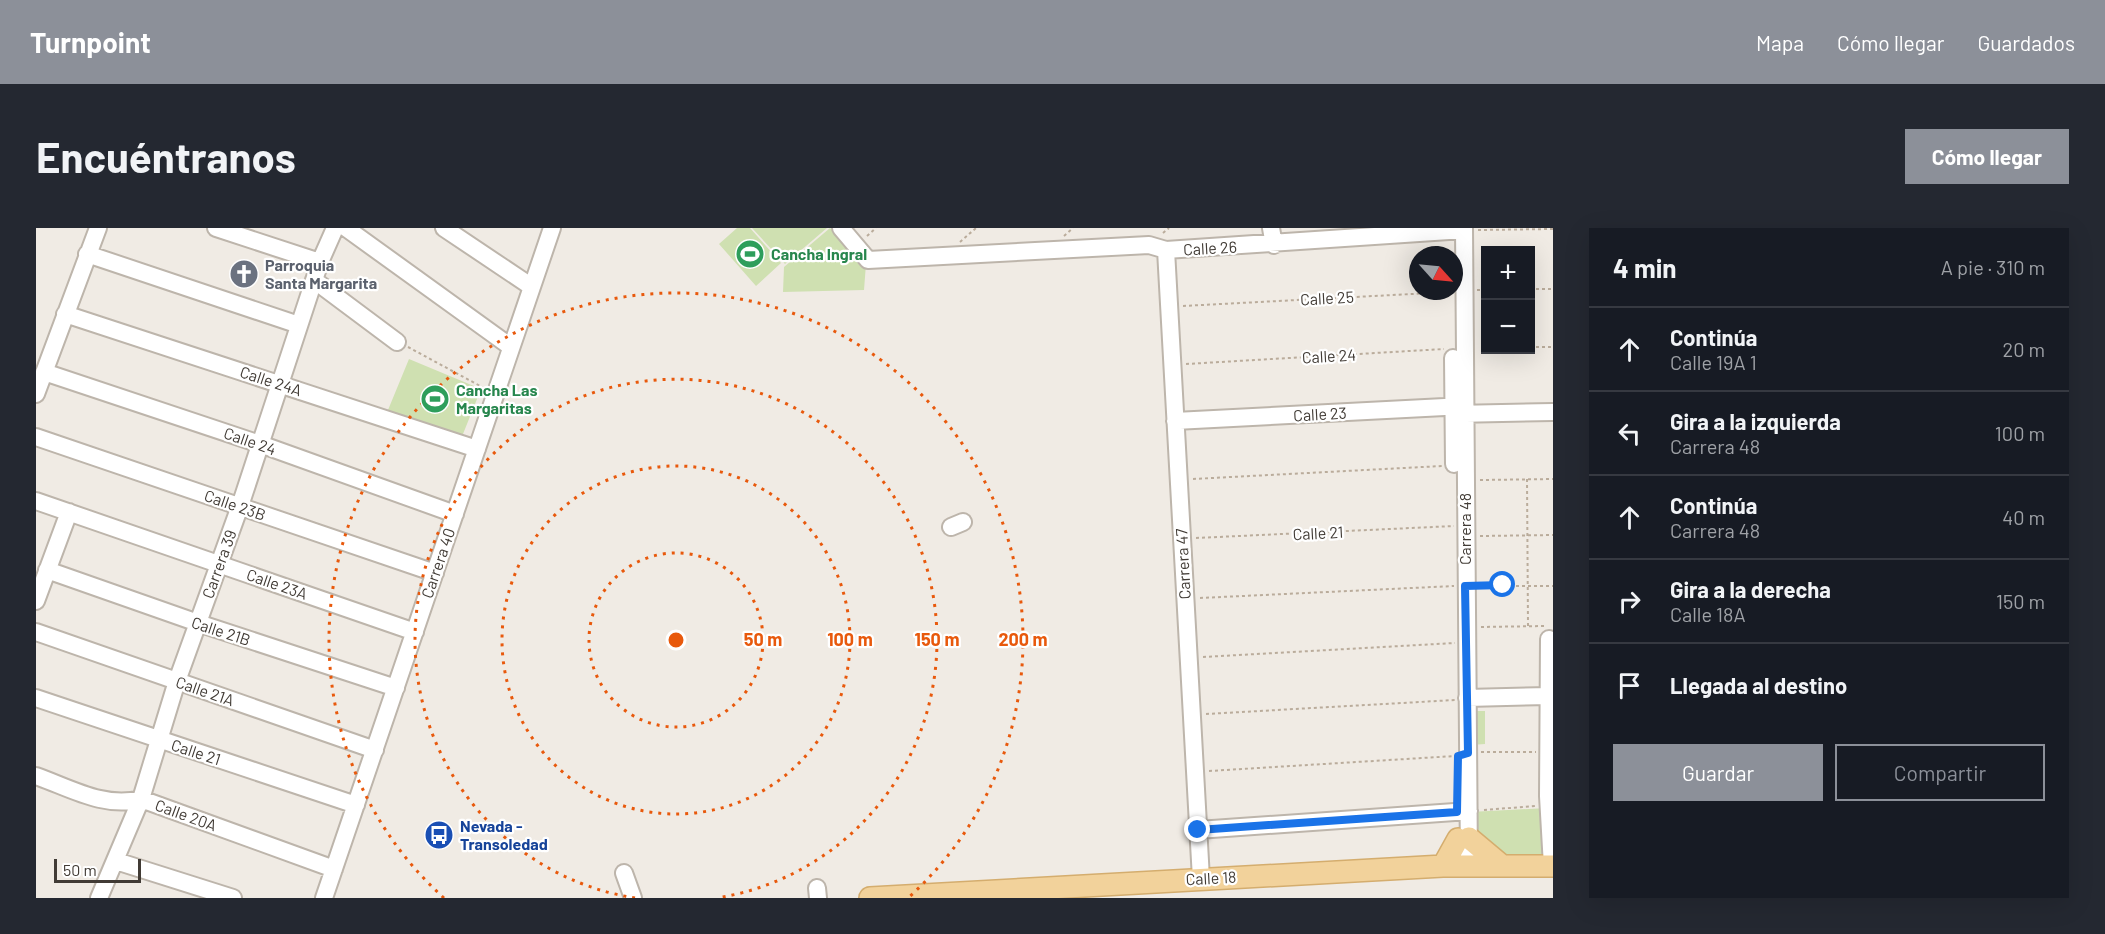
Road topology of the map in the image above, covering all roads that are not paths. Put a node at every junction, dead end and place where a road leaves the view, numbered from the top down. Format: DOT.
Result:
graph roads {
  1 [pos="98,228"];
  2 [pos="335,228"];
  3 [pos="346,228"];
  4 [pos="444,228"];
  5 [pos="552,228"];
  6 [pos="841,228"];
  7 [pos="1458,229"];
  8 [pos="226,230"];
  9 [pos="1273,236"];
  10 [pos="1454,246"];
  11 [pos="1457,246"];
  12 [pos="1166,250"];
  13 [pos="87,254"];
  14 [pos="320,262"];
  15 [pos="314,280"];
  16 [pos="532,287"];
  17 [pos="1456,300"];
  18 [pos="1456,300"];
  19 [pos="64,314"];
  20 [pos="299,326"];
  21 [pos="397,342"];
  22 [pos="512,347"];
  23 [pos="44,372"];
  24 [pos="280,385"];
  25 [pos="36,394"];
  26 [pos="1460,410"];
  27 [pos="1553,412"];
  28 [pos="1175,421"];
  29 [pos="36,437"];
  30 [pos="260,444"];
  31 [pos="477,449"];
  32 [pos="36,501"];
  33 [pos="240,506"];
  34 [pos="69,512"];
  35 [pos="455,514"];
  36 [pos="1460,531"];
  37 [pos="220,564"];
  38 [pos="47,570"];
  39 [pos="435,573"];
  40 [pos="1460,586"];
  41 [pos="36,601"];
  42 [pos="198,624"];
  43 [pos="36,632"];
  44 [pos="415,632"];
  45 [pos="1549,639"];
  46 [pos="177,681"];
  47 [pos="396,688"];
  48 [pos="1549,696"];
  49 [pos="36,698"];
  50 [pos="1462,699"];
  51 [pos="158,740"];
  52 [pos="375,750"];
  53 [pos="36,776"];
  54 [pos="141,799"];
  55 [pos="356,805"];
  56 [pos="1463,811"];
  57 [pos="1198,830"];
  58 [pos="1464,838"];
  59 [pos="116,861"];
  60 [pos="1500,864"];
  61 [pos="1457,866"];
  62 [pos="1552,866"];
  63 [pos="334,869"];
  64 [pos="624,873"];
  65 [pos="1201,879"];
  66 [pos="99,898"];
  67 [pos="233,898"];
  68 [pos="324,898"];
  69 [pos="633,898"];
  70 [pos="870,898"];
  1 -- 13 [label="street"];
  2 -- 14 [label="street, Carrera 39"];
  3 -- 22 [label="street"];
  4 -- 16 [label="street"];
  5 -- 16 [label="street, Carrera 40"];
  6 -- 12 [label="street, Calle 26"];
  7 -- 9 [label="street, Calle 26"];
  7 -- 10 [label="street"];
  7 -- 11 [label="street, Carrera 48"];
  8 -- 14 [label="street"];
  9 -- 12 [label="street, Calle 26"];
  12 -- 28 [label="street, Carrera 47"];
  13 -- 19 [label="street"];
  13 -- 20 [label="street"];
  14 -- 15 [label="street, Carrera 39"];
  15 -- 20 [label="street, Carrera 39"];
  15 -- 21 [label="street"];
  16 -- 22 [label="street, Carrera 40"];
  17 -- 26 [label="street, Carrera 48"];
  18 -- 26 [label="street, Carrera 48"];
  19 -- 23 [label="street"];
  19 -- 24 [label="street, Calle 24A"];
  20 -- 24 [label="street, Carrera 39"];
  22 -- 31 [label="street, Carrera 40"];
  23 -- 25 [label="street"];
  23 -- 30 [label="street, Calle 24"];
  24 -- 30 [label="street, Carrera 39"];
  24 -- 31 [label="street, Calle 24A"];
  26 -- 27 [label="street, Calle 23"];
  26 -- 28 [label="street, Calle 23"];
  26 -- 36 [label="street, Carrera 48"];
  26 -- 36 [label="street, Carrera 48"];
  28 -- 57 [label="street, Carrera 47"];
  29 -- 33 [label="street, Calle 23B"];
  30 -- 33 [label="street, Carrera 39"];
  30 -- 35 [label="street, Calle 24"];
  31 -- 35 [label="street, Carrera 40"];
  32 -- 34 [label="street, Calle 23A"];
  33 -- 37 [label="street, Carrera 39"];
  33 -- 39 [label="street, Calle 23B"];
  34 -- 37 [label="street, Calle 23A"];
  34 -- 38 [label="street"];
  35 -- 39 [label="street, Carrera 40"];
  36 -- 40 [label="street, Carrera 48"];
  37 -- 42 [label="street, Carrera 39"];
  37 -- 44 [label="street, Calle 23A"];
  38 -- 41 [label="street"];
  38 -- 42 [label="street, Calle 21B"];
  39 -- 44 [label="street, Carrera 40"];
  40 -- 50 [label="street, Carrera 48"];
  40 -- 50 [label="street, Carrera 48"];
  42 -- 46 [label="street, Carrera 39"];
  42 -- 47 [label="street, Calle 21B"];
  43 -- 46 [label="street, Calle 21A"];
  44 -- 47 [label="street, Carrera 40"];
  45 -- 48 [label="street"];
  46 -- 51 [label="street, Carrera 39"];
  46 -- 52 [label="street, Calle 21A"];
  47 -- 52 [label="street, Carrera 40"];
  48 -- 50 [label="street"];
  48 -- 62 [label="street"];
  49 -- 51 [label="street, Calle 21"];
  50 -- 56 [label="street, Carrera 48"];
  51 -- 54 [label="street, Carrera 39"];
  51 -- 55 [label="street, Calle 21"];
  52 -- 55 [label="street, Carrera 40"];
  53 -- 54 [label="street, Calle 20A"];
  54 -- 59 [label="street, Carrera 39"];
  54 -- 63 [label="street, Calle 20A"];
  55 -- 63 [label="street, Carrera 40"];
  56 -- 57 [label="street"];
  56 -- 58 [label="street, Carrera 48"];
  57 -- 65 [label="street, Carrera 47"];
  58 -- 60 [label="main road"];
  58 -- 61 [label="main road"];
  59 -- 66 [label="street, Carrera 39"];
  59 -- 67 [label="street"];
  60 -- 61 [label="main road, Calle 18"];
  60 -- 62 [label="main road, Calle 18"];
  61 -- 65 [label="main road, Calle 18"];
  63 -- 68 [label="street, Carrera 40"];
  64 -- 69 [label="street"];
  65 -- 70 [label="main road, Calle 18"];
}
